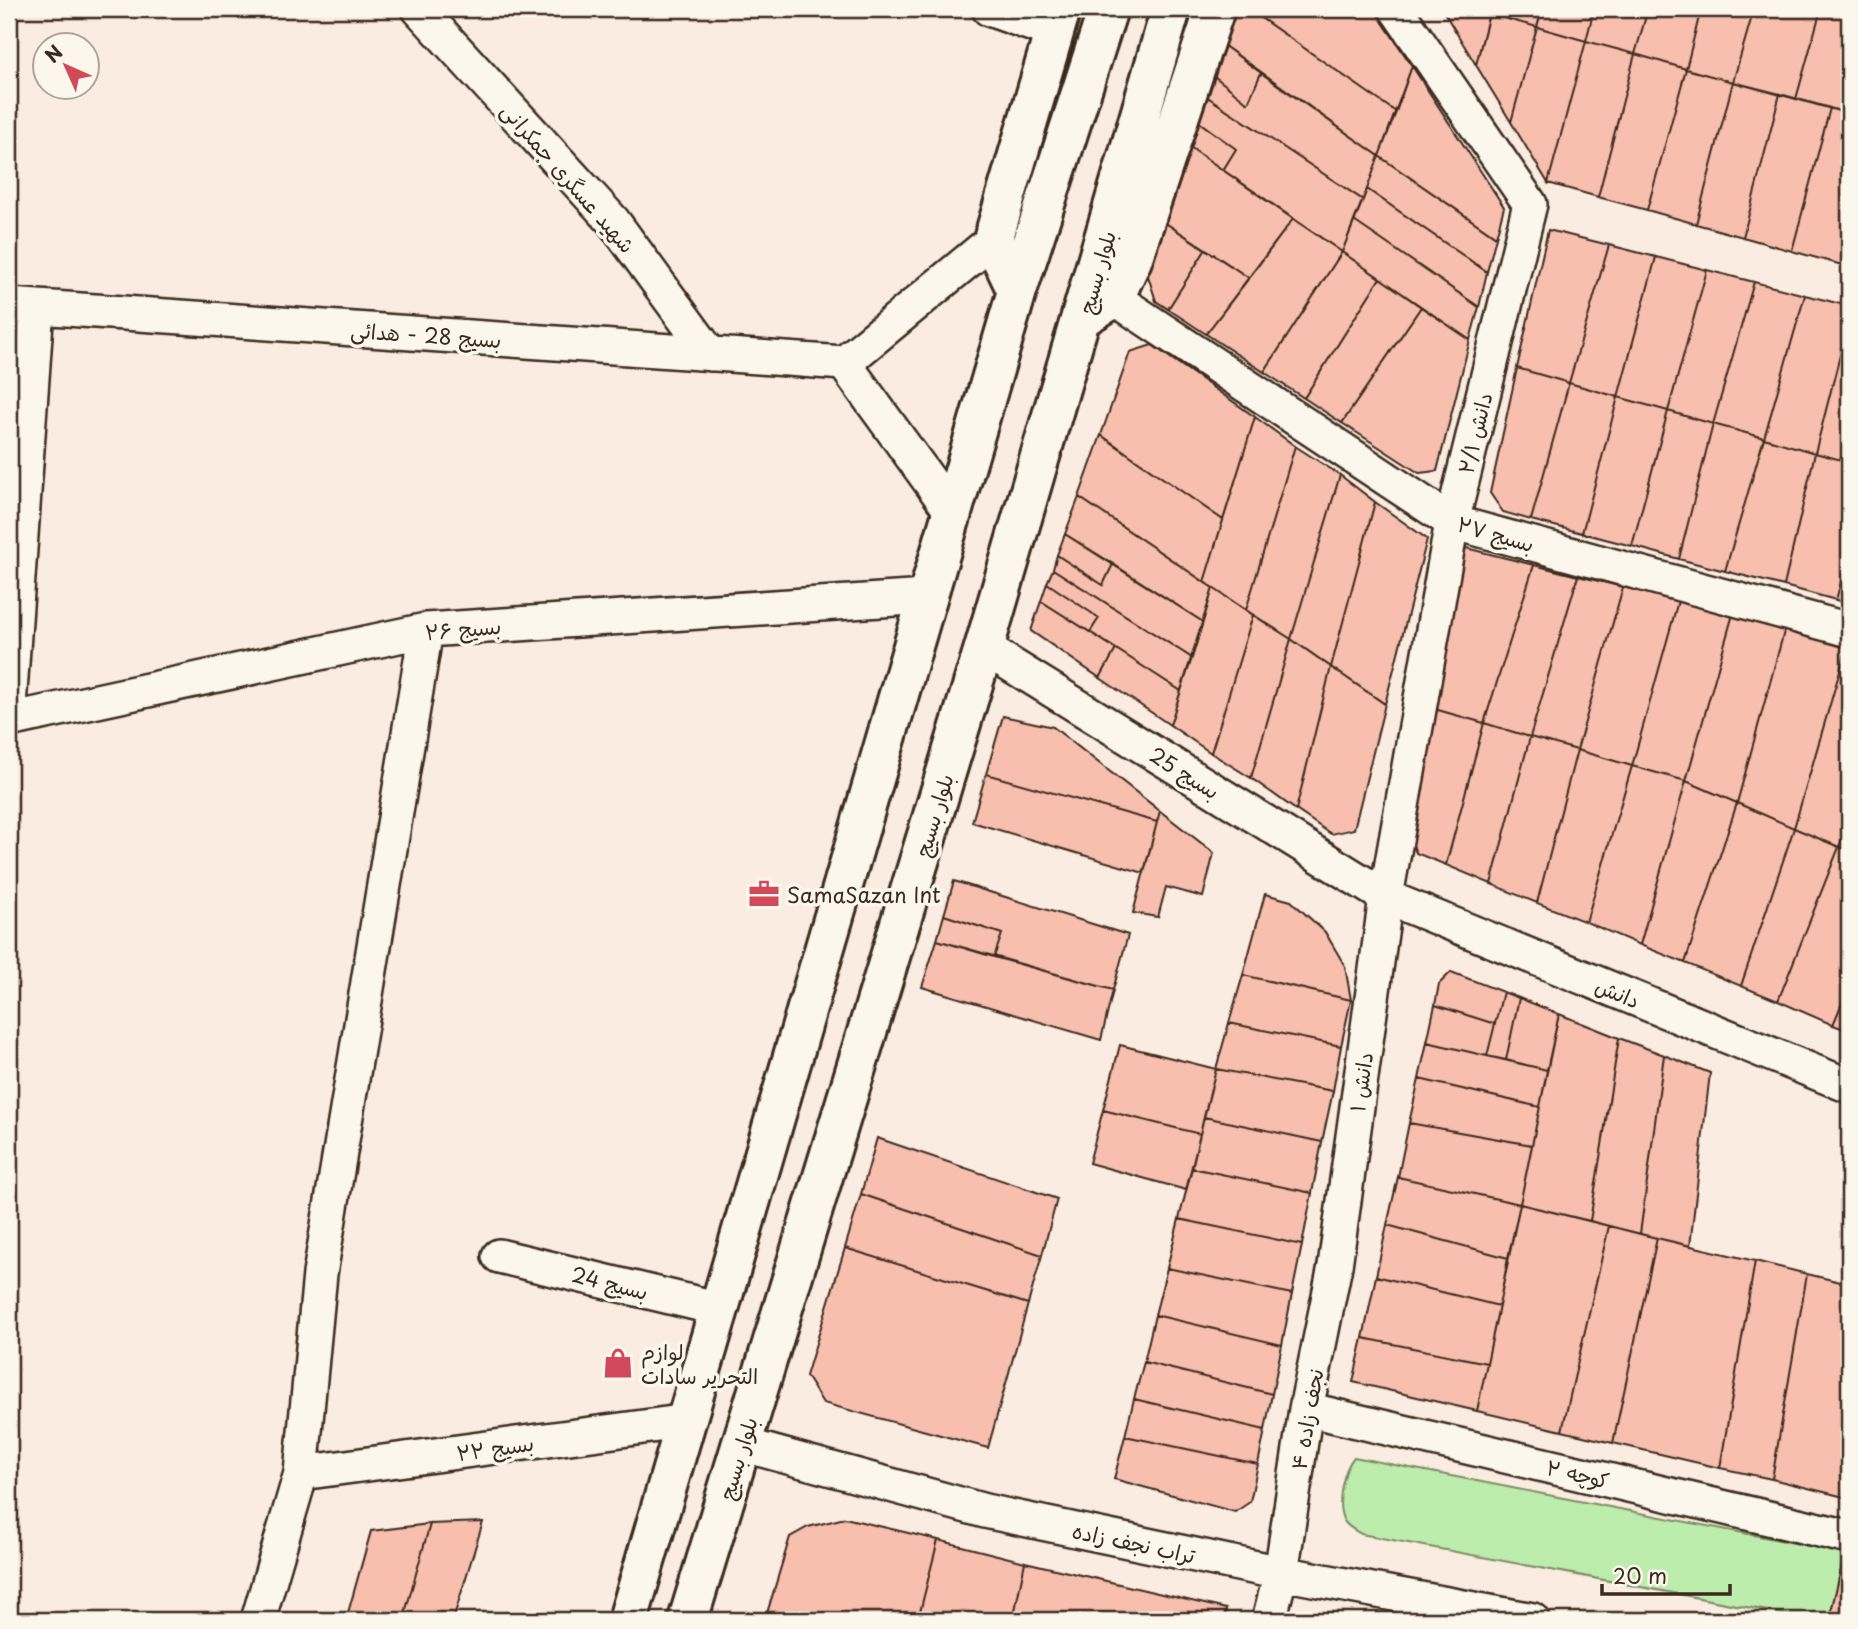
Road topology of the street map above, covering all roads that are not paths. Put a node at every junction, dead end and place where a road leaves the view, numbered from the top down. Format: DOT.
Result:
graph roads {
  1 [pos="419,9"];
  2 [pos="989,9"];
  3 [pos="1108,9"];
  4 [pos="1171,9"];
  5 [pos="1214,9"];
  6 [pos="1396,9"];
  7 [pos="1058,20"];
  8 [pos="993,240"];
  9 [pos="1017,291"];
  10 [pos="23,306"];
  11 [pos="1098,308"];
  12 [pos="710,354"];
  13 [pos="844,363"];
  14 [pos="952,512"];
  15 [pos="1452,522"];
  16 [pos="926,597"];
  17 [pos="426,630"];
  18 [pos="1849,630"];
  19 [pos="984,648"];
  20 [pos="9,706"];
  21 [pos="9,720"];
  22 [pos="1386,897"];
  23 [pos="1849,1086"];
  24 [pos="499,1256"];
  25 [pos="1335,1266"];
  26 [pos="720,1309"];
  27 [pos="1306,1409"];
  28 [pos="688,1421"];
  29 [pos="741,1444"];
  30 [pos="301,1473"];
  31 [pos="1849,1537"];
  32 [pos="1281,1573"];
  33 [pos="258,1620"];
  34 [pos="628,1620"];
  35 [pos="688,1620"];
  36 [pos="1269,1620"];
  37 [pos="1532,1620"];
  1 -- 12 [label="street, شهید عسگری جمکرانی"];
  2 -- 7 [label="street"];
  3 -- 9 [label="main road"];
  4 -- 11 [label="main road, بلوار بسیج"];
  5 -- 11 [label="main road"];
  6 -- 15 [label="street, دانش ۲/۱"];
  7 -- 8 [label="main road"];
  8 -- 9 [label="main road"];
  8 -- 13 [label="street"];
  9 -- 14 [label="main road"];
  10 -- 12 [label="street, بسیج 28 - هدائی"];
  10 -- 20 [label="street"];
  11 -- 15 [label="street, بسیج ۲۷"];
  11 -- 19 [label="main road, بلوار بسیج"];
  12 -- 13 [label="street, بسیج 28 - هدائی"];
  13 -- 14 [label="street"];
  14 -- 16 [label="main road"];
  15 -- 18 [label="street, بسیج ۲۷"];
  15 -- 22 [label="street, دانش ۲/۱"];
  16 -- 17 [label="street, بسیج ۲۶"];
  16 -- 26 [label="main road"];
  17 -- 21 [label="street, بسیج ۲۶"];
  17 -- 30 [label="street"];
  19 -- 22 [label="street, بسیج 25"];
  19 -- 29 [label="main road, بلوار بسیج"];
  22 -- 23 [label="street, دانش"];
  22 -- 25 [label="street, دانش ۱"];
  24 -- 26 [label="street, بسیج 24"];
  25 -- 27 [label="street, نجف زاده ۴"];
  26 -- 28 [label="main road"];
  27 -- 31 [label="street, کوچه ۲"];
  27 -- 32 [label="street, نجف زاده ۴"];
  28 -- 30 [label="street, بسیج ۲۲"];
  28 -- 34 [label="main road"];
  29 -- 32 [label="street, تراب نجف زاده"];
  29 -- 35 [label="main road, بلوار بسیج"];
  30 -- 33 [label="street"];
  32 -- 36 [label="street, نجف زاده ۴"];
  32 -- 37 [label="street, تراب نجف زاده"];
}
